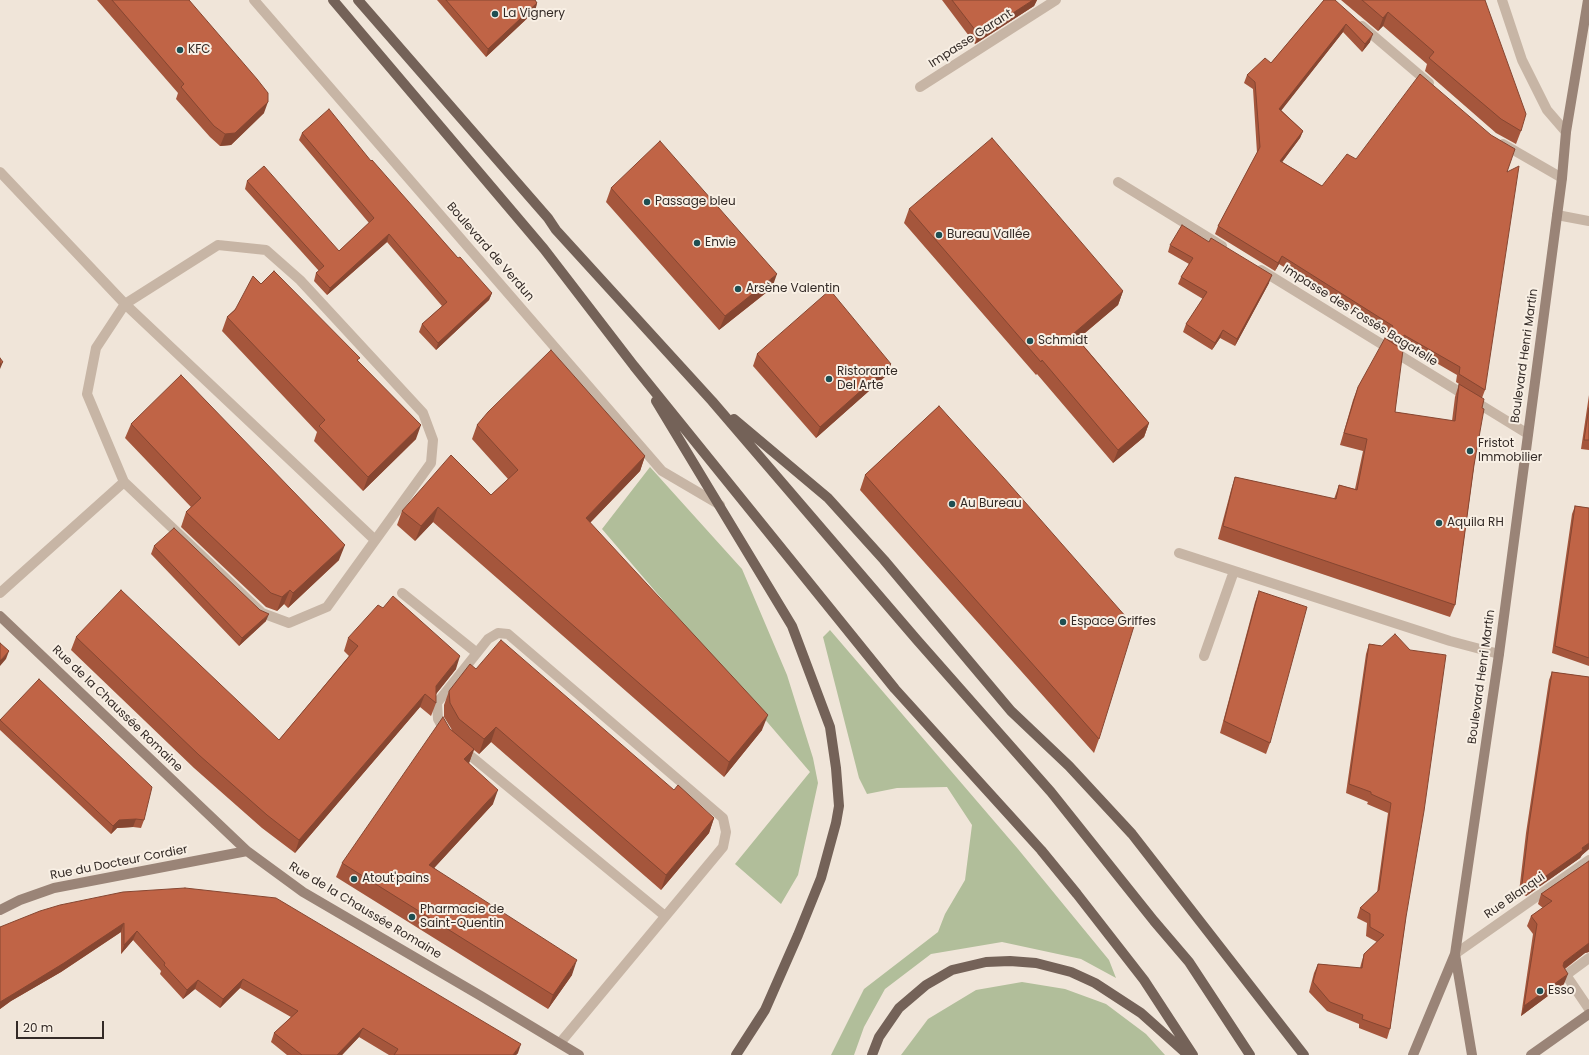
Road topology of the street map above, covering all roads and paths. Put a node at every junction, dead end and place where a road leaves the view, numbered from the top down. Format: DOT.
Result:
graph roads {
  1 [pos="254,0"];
  2 [pos="333,0"];
  3 [pos="358,0"];
  4 [pos="1056,0"];
  5 [pos="1502,0"];
  6 [pos="1588,0"];
  7 [pos="1356,20"];
  8 [pos="920,86"];
  9 [pos="1438,92"];
  10 [pos="1566,132"];
  11 [pos="1492,138"];
  12 [pos="0,172"];
  13 [pos="1562,178"];
  14 [pos="1118,182"];
  15 [pos="1557,215"];
  16 [pos="1589,221"];
  17 [pos="1231,252"];
  18 [pos="1252,264"];
  19 [pos="125,304"];
  20 [pos="634,366"];
  21 [pos="712,401"];
  22 [pos="1528,434"];
  23 [pos="124,482"];
  24 [pos="720,505"];
  25 [pos="375,540"];
  26 [pos="1179,553"];
  27 [pos="1234,571"];
  28 [pos="0,593"];
  29 [pos="402,593"];
  30 [pos="0,616"];
  31 [pos="477,654"];
  32 [pos="1498,654"];
  33 [pos="1204,656"];
  34 [pos="247,851"];
  35 [pos="1589,860"];
  36 [pos="0,910"];
  37 [pos="665,916"];
  38 [pos="1455,954"];
  39 [pos="1589,958"];
  40 [pos="1589,1009"];
  41 [pos="1589,1014"];
  42 [pos="560,1042"];
  43 [pos="1411,1054"];
  44 [pos="579,1055"];
  45 [pos="736,1055"];
  46 [pos="872,1055"];
  47 [pos="1188,1055"];
  48 [pos="1193,1055"];
  49 [pos="1250,1055"];
  50 [pos="1304,1055"];
  51 [pos="1472,1055"];
  52 [pos="1531,1055"];
  1 -- 24 [label="street, Boulevard de Verdun"];
  2 -- 20 [label="main road"];
  3 -- 21 [label="main road"];
  4 -- 8 [label="street, Impasse Garant"];
  5 -- 10 [label="street"];
  6 -- 10 [label="main road, Boulevard Henri Martin"];
  7 -- 9 [label="street"];
  10 -- 13 [label="main road, Boulevard Henri Martin"];
  11 -- 13 [label="street"];
  12 -- 19 [label="street"];
  13 -- 15 [label="main road, Boulevard Henri Martin"];
  14 -- 17 [label="street"];
  15 -- 16 [label="street"];
  15 -- 22 [label="main road, Boulevard Henri Martin"];
  18 -- 22 [label="street, Impasse des Fossés Bagatelle"];
  19 -- 23 [label="street"];
  19 -- 25 [label="street"];
  19 -- 25 [label="street"];
  20 -- 24 [label="main road"];
  20 -- 48 [label="main road"];
  21 -- 49 [label="main road"];
  21 -- 50 [label="main road"];
  22 -- 32 [label="main road, Boulevard Henri Martin"];
  23 -- 25 [label="street"];
  23 -- 28 [label="street"];
  24 -- 45 [label="main road"];
  26 -- 27 [label="street"];
  27 -- 32 [label="street"];
  27 -- 33 [label="street"];
  29 -- 31 [label="street"];
  30 -- 34 [label="main road, Rue de la Chaussée Romaine"];
  31 -- 37 [label="street"];
  31 -- 37 [label="street"];
  32 -- 38 [label="main road, Boulevard Henri Martin"];
  34 -- 36 [label="main road, Rue du Docteur Cordier"];
  34 -- 42 [label="main road, Rue de la Chaussée Romaine"];
  35 -- 38 [label="street, Rue Blanqui"];
  37 -- 42 [label="street"];
  38 -- 43 [label="main road, Boulevard Henri Martin"];
  38 -- 51 [label="main road, Boulevard Henri Martin"];
  39 -- 40 [label="street"];
  41 -- 52 [label="main road"];
  42 -- 44 [label="main road, Rue de la Chaussée Romaine"];
  46 -- 47 [label="main road"];
}
